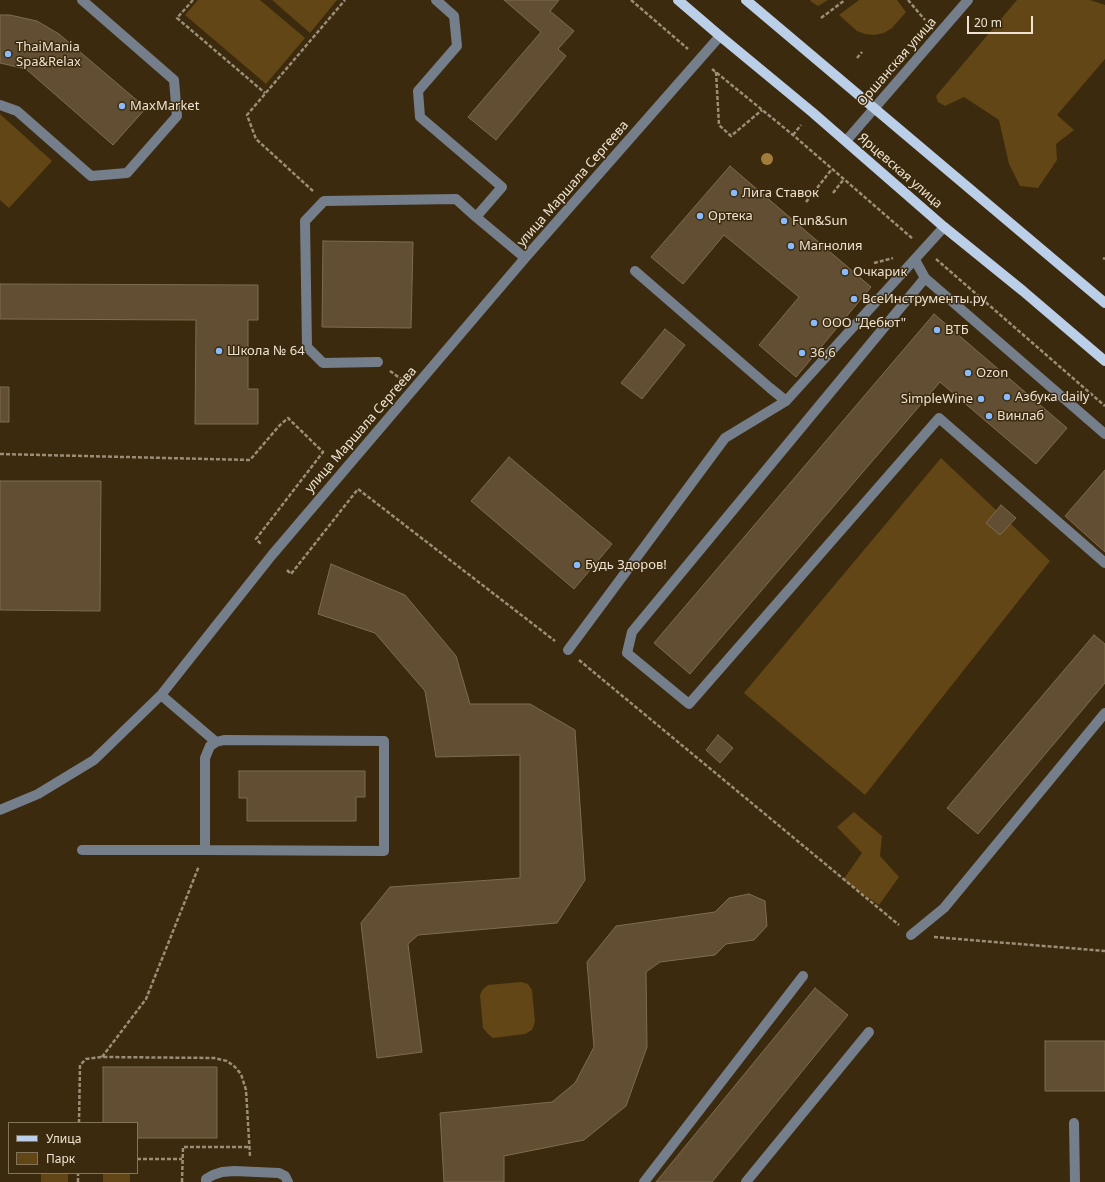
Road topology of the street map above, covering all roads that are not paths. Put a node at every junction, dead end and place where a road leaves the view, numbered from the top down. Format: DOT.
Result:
graph roads {
  1 [pos="82,0"];
  2 [pos="436,0"];
  3 [pos="678,0"];
  4 [pos="746,0"];
  5 [pos="968,0"];
  6 [pos="720,36"];
  7 [pos="0,105"];
  8 [pos="874,108"];
  9 [pos="846,141"];
  10 [pos="476,217"];
  11 [pos="944,227"];
  12 [pos="525,258"];
  13 [pos="915,260"];
  14 [pos="635,271"];
  15 [pos="925,278"];
  16 [pos="1105,303"];
  17 [pos="1105,360"];
  18 [pos="378,362"];
  19 [pos="786,400"];
  20 [pos="1105,434"];
  21 [pos="1105,563"];
  22 [pos="568,650"];
  23 [pos="161,696"];
  24 [pos="1105,713"];
  25 [pos="216,742"];
  26 [pos="0,810"];
  27 [pos="82,850"];
  28 [pos="205,850"];
  29 [pos="911,935"];
  30 [pos="803,976"];
  31 [pos="869,1032"];
  32 [pos="1074,1123"];
  33 [pos="206,1182"];
  34 [pos="288,1182"];
  35 [pos="644,1182"];
  36 [pos="746,1182"];
  37 [pos="1075,1182"];
  1 -- 7 [label="street"];
  2 -- 10 [label="street"];
  3 -- 6 [label="main road, Ярцевская улица"];
  4 -- 8 [label="main road"];
  5 -- 8 [label="street, Оршанская улица"];
  6 -- 9 [label="main road, Ярцевская улица"];
  6 -- 12 [label="street, улица Маршала Сергеева"];
  8 -- 9 [label="street, Оршанская улица"];
  8 -- 16 [label="main road"];
  9 -- 11 [label="main road, Ярцевская улица"];
  10 -- 12 [label="street"];
  10 -- 18 [label="street"];
  11 -- 13 [label="street"];
  11 -- 17 [label="main road, Ярцевская улица"];
  12 -- 23 [label="street, улица Маршала Сергеева"];
  13 -- 15 [label="street"];
  13 -- 19 [label="street"];
  14 -- 19 [label="street"];
  15 -- 20 [label="street"];
  15 -- 21 [label="street"];
  19 -- 22 [label="street"];
  23 -- 25 [label="street"];
  23 -- 26 [label="street, улица Маршала Сергеева"];
  24 -- 29 [label="street"];
  25 -- 28 [label="street"];
  25 -- 28 [label="street"];
  27 -- 28 [label="street"];
  30 -- 35 [label="street"];
  31 -- 36 [label="street"];
  32 -- 37 [label="street"];
  33 -- 34 [label="street"];
}
